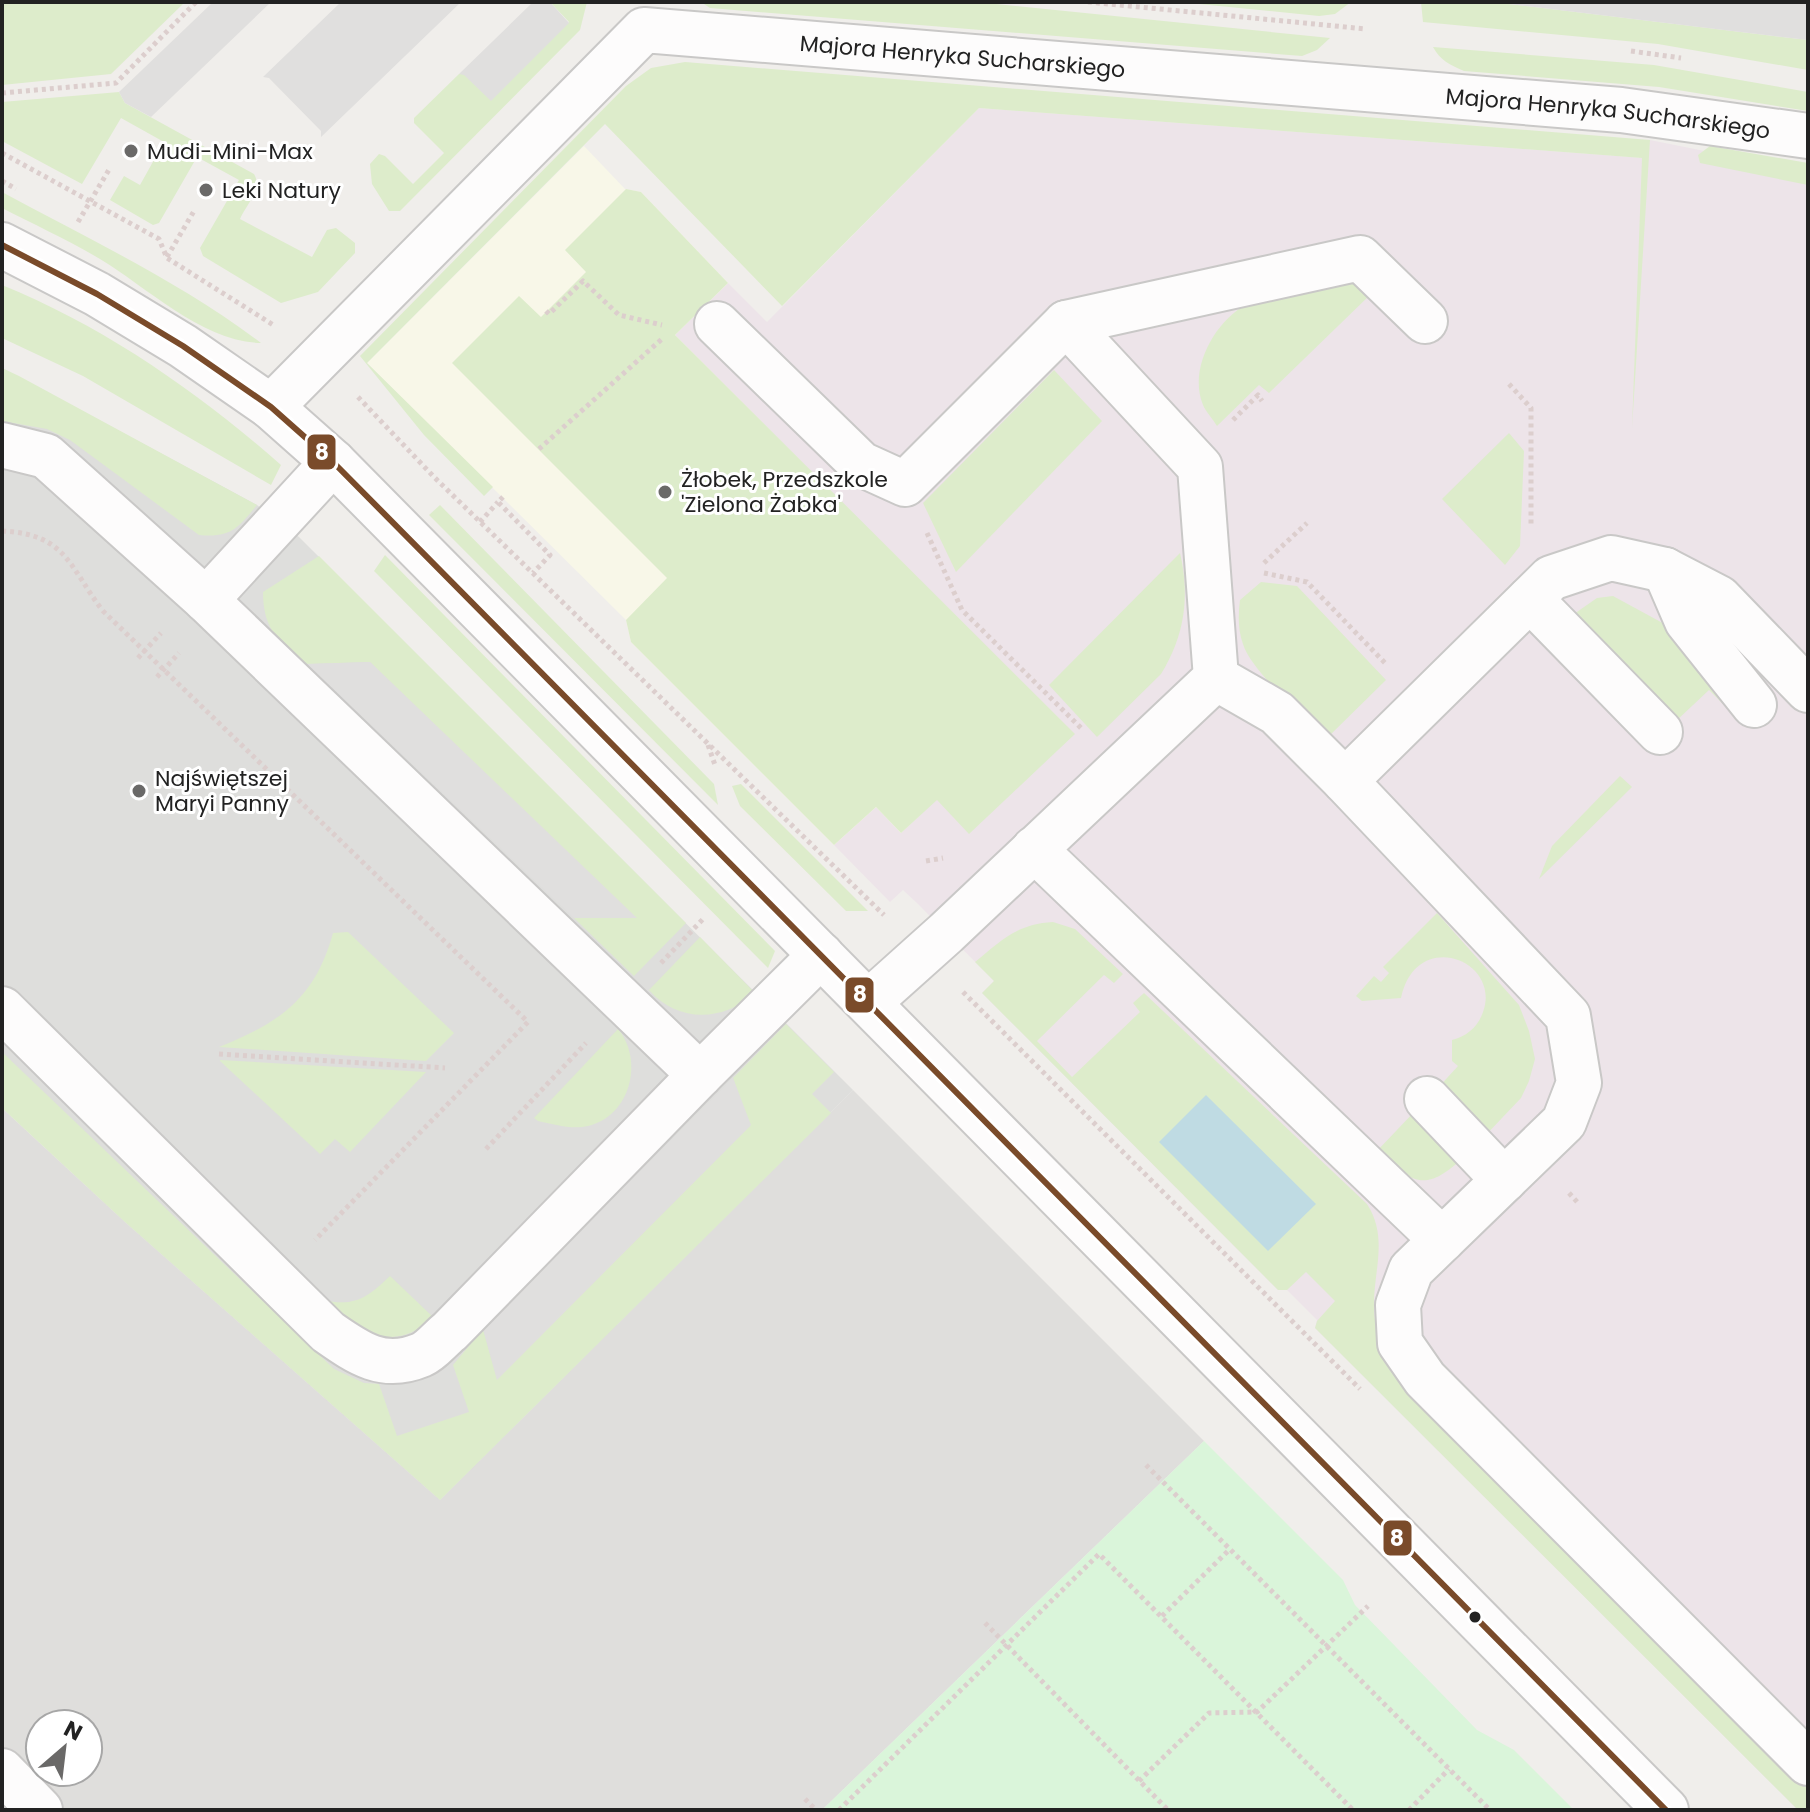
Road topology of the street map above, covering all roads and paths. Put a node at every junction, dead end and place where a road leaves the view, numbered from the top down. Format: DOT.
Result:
graph roads {
  1 [pos="196,2"];
  2 [pos="647,16"];
  3 [pos="2,93"];
  4 [pos="1808,136"];
  5 [pos="2,153"];
  6 [pos="110,168"];
  7 [pos="90,201"];
  8 [pos="194,211"];
  9 [pos="78,223"];
  10 [pos="4,247"];
  11 [pos="167,258"];
  12 [pos="546,311"];
  13 [pos="1425,321"];
  14 [pos="1066,323"];
  15 [pos="696,326"];
  16 [pos="283,332"];
  17 [pos="664,338"];
  18 [pos="1509,384"];
  19 [pos="348,386"];
  20 [pos="271,407"];
  21 [pos="2,445"];
  22 [pos="539,449"];
  23 [pos="333,462"];
  24 [pos="905,484"];
  25 [pos="480,522"];
  26 [pos="2,531"];
  27 [pos="1665,570"];
  28 [pos="1255,571"];
  29 [pos="533,573"];
  30 [pos="1530,599"];
  31 [pos="206,600"];
  32 [pos="169,625"];
  33 [pos="188,642"];
  34 [pos="144,651"];
  35 [pos="138,658"];
  36 [pos="163,670"];
  37 [pos="157,677"];
  38 [pos="1216,678"];
  39 [pos="1808,690"];
  40 [pos="1424,704"];
  41 [pos="1754,705"];
  42 [pos="1660,732"];
  43 [pos="1086,733"];
  44 [pos="1345,781"];
  45 [pos="1034,849"];
  46 [pos="954,856"];
  47 [pos="926,861"];
  48 [pos="923,952"];
  49 [pos="821,955"];
  50 [pos="869,1002"];
  51 [pos="2,1009"];
  52 [pos="219,1054"];
  53 [pos="445,1068"];
  54 [pos="700,1075"];
  55 [pos="1427,1099"];
  56 [pos="1504,1180"];
  57 [pos="304,1230"];
  58 [pos="1442,1240"];
  59 [pos="1362,1391"];
  60 [pos="1146,1465"];
  61 [pos="1230,1549"];
  62 [pos="1368,1606"];
  63 [pos="1162,1616"];
  64 [pos="985,1623"];
  65 [pos="1006,1646"];
  66 [pos="1327,1647"];
  67 [pos="1257,1712"];
  68 [pos="1808,1763"];
  69 [pos="1449,1769"];
  70 [pos="2,1771"];
  71 [pos="1139,1781"];
  72 [pos="805,1799"];
  73 [pos="40,1810"];
  74 [pos="816,1810"];
  75 [pos="839,1810"];
  76 [pos="1168,1810"];
  77 [pos="1353,1810"];
  78 [pos="1409,1810"];
  79 [pos="1490,1810"];
  80 [pos="1666,1810"];
  1 -- 3 [label="path"];
  2 -- 4 [label="street, Majora Henryka Sucharskiego"];
  2 -- 20 [label="street, Majora Henryka Sucharskiego"];
  5 -- 7 [label="path"];
  6 -- 7 [label="path"];
  7 -- 9 [label="path"];
  7 -- 11 [label="path"];
  8 -- 11 [label="path"];
  10 -- 20 [label="street"];
  11 -- 16 [label="path"];
  12 -- 15 [label="path"];
  13 -- 14 [label="street"];
  14 -- 24 [label="street"];
  14 -- 38 [label="street"];
  15 -- 24 [label="street"];
  17 -- 22 [label="path"];
  18 -- 30 [label="path"];
  19 -- 25 [label="path"];
  20 -- 23 [label="street"];
  21 -- 31 [label="street"];
  23 -- 31 [label="street"];
  23 -- 49 [label="street"];
  24 -- 43 [label="path"];
  25 -- 29 [label="path"];
  25 -- 29 [label="path"];
  26 -- 34 [label="path"];
  27 -- 30 [label="street"];
  27 -- 39 [label="street"];
  27 -- 41 [label="street"];
  28 -- 40 [label="path"];
  29 -- 48 [label="path"];
  30 -- 40 [label="street"];
  30 -- 42 [label="street"];
  31 -- 54 [label="street"];
  32 -- 34 [label="path"];
  33 -- 36 [label="path"];
  34 -- 35 [label="path"];
  34 -- 36 [label="path"];
  36 -- 37 [label="path"];
  36 -- 57 [label="path"];
  38 -- 44 [label="street"];
  38 -- 45 [label="street"];
  40 -- 44 [label="street"];
  44 -- 56 [label="street"];
  45 -- 48 [label="street"];
  45 -- 58 [label="street"];
  46 -- 47 [label="path"];
  48 -- 50 [label="street"];
  48 -- 59 [label="path"];
  49 -- 50 [label="street"];
  49 -- 54 [label="street"];
  50 -- 80 [label="street"];
  51 -- 54 [label="street"];
  52 -- 53 [label="path"];
  55 -- 56 [label="street"];
  56 -- 58 [label="street"];
  58 -- 68 [label="street"];
  60 -- 61 [label="path"];
  61 -- 63 [label="path"];
  61 -- 66 [label="path"];
  62 -- 66 [label="path"];
  63 -- 65 [label="path"];
  63 -- 67 [label="path"];
  64 -- 65 [label="path"];
  65 -- 71 [label="path"];
  65 -- 75 [label="path"];
  66 -- 67 [label="path"];
  66 -- 69 [label="path"];
  67 -- 71 [label="path"];
  67 -- 77 [label="path"];
  69 -- 78 [label="path"];
  69 -- 79 [label="path"];
  70 -- 73 [label="street"];
  71 -- 76 [label="path"];
  72 -- 74 [label="path"];
}
